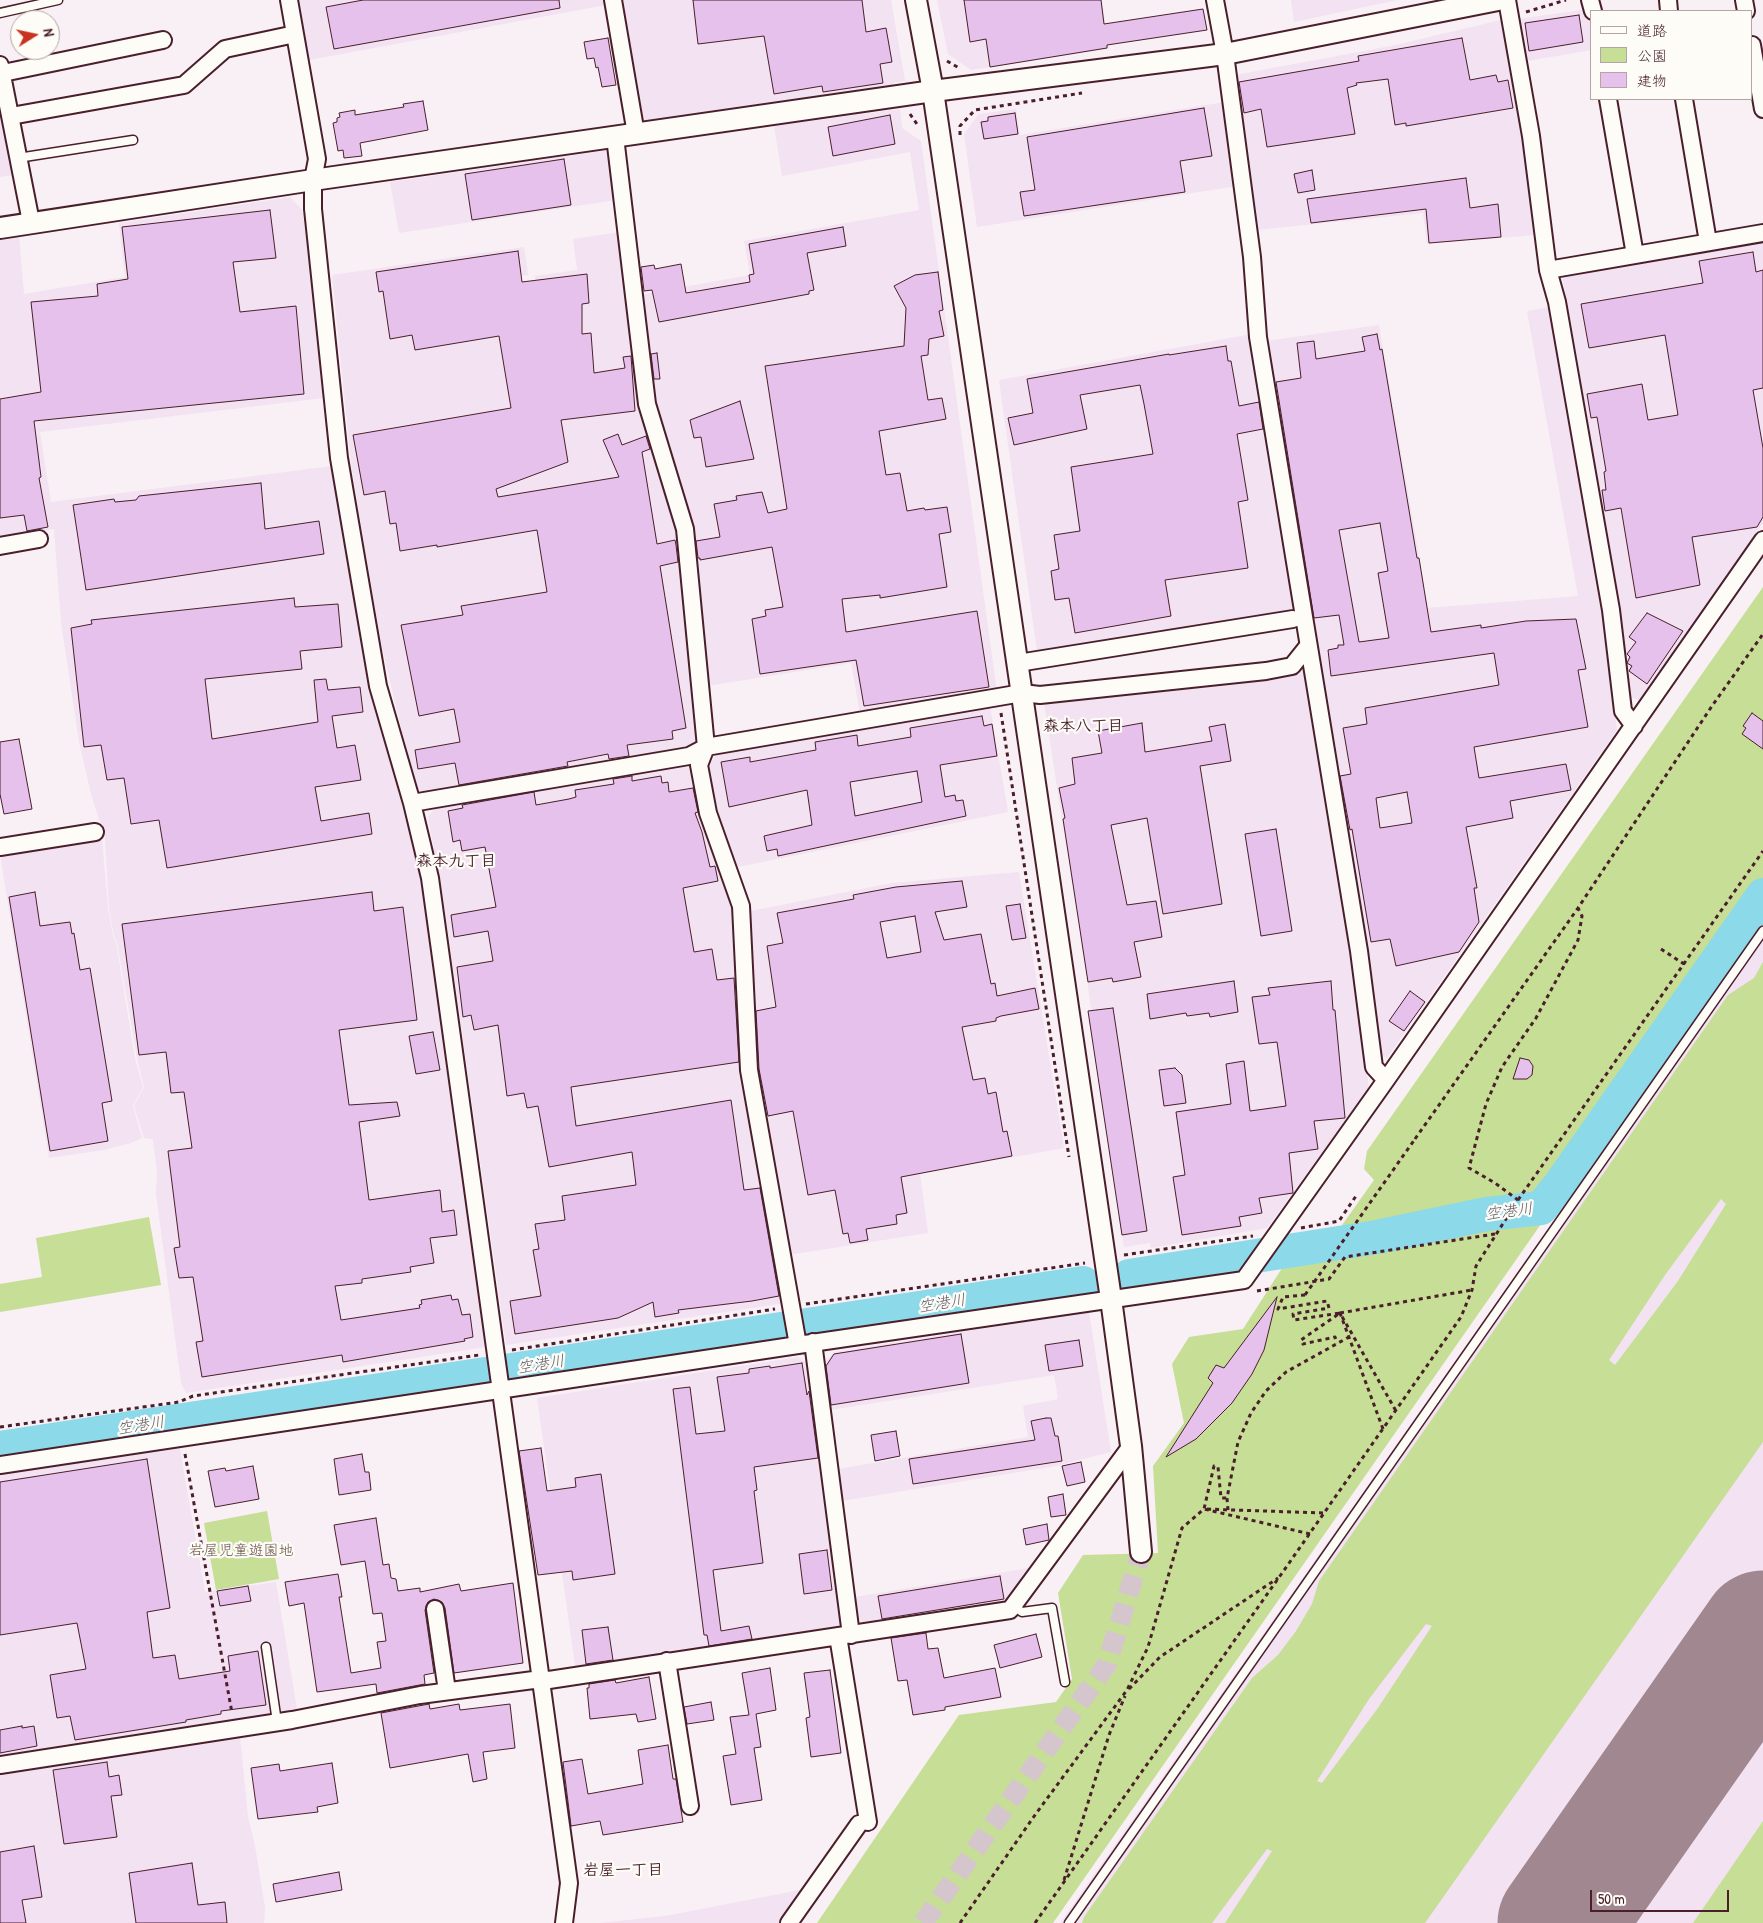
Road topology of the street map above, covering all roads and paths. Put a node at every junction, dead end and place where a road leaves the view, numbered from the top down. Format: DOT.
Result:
graph roads {
  1 [pos="58,0"];
  2 [pos="289,0"];
  3 [pos="614,0"];
  4 [pos="916,0"];
  5 [pos="1215,0"];
  6 [pos="1498,0"];
  7 [pos="1506,0"];
  8 [pos="1566,0"];
  9 [pos="1525,12"];
  10 [pos="0,13"];
  11 [pos="295,34"];
  12 [pos="153,38"];
  13 [pos="1753,51"];
  14 [pos="1225,54"];
  15 [pos="1,68"];
  16 [pos="933,91"];
  17 [pos="1091,92"];
  18 [pos="1608,100"];
  19 [pos="1684,100"];
  20 [pos="1763,109"];
  21 [pos="11,116"];
  22 [pos="636,134"];
  23 [pos="615,137"];
  24 [pos="960,139"];
  25 [pos="133,140"];
  26 [pos="18,158"];
  27 [pos="313,180"];
  28 [pos="31,222"];
  29 [pos="0,228"];
  30 [pos="1763,233"];
  31 [pos="1708,242"];
  32 [pos="1635,254"];
  33 [pos="1548,270"];
  34 [pos="39,539"];
  35 [pos="1763,540"];
  36 [pos="0,546"];
  37 [pos="1293,619"];
  38 [pos="1763,634"];
  39 [pos="1308,646"];
  40 [pos="1018,663"];
  41 [pos="1022,693"];
  42 [pos="1634,726"];
  43 [pos="706,747"];
  44 [pos="412,803"];
  45 [pos="95,832"];
  46 [pos="0,847"];
  47 [pos="1763,851"];
  48 [pos="1578,908"];
  49 [pos="1763,931"];
  50 [pos="1660,949"];
  51 [pos="1684,964"];
  52 [pos="1386,1080"];
  53 [pos="1356,1196"];
  54 [pos="1518,1200"];
  55 [pos="1279,1233"];
  56 [pos="1495,1234"];
  57 [pos="1121,1256"];
  58 [pos="1085,1263"];
  59 [pos="1472,1290"];
  60 [pos="1257,1291"];
  61 [pos="1111,1299"];
  62 [pos="792,1307"];
  63 [pos="1340,1313"];
  64 [pos="1349,1337"];
  65 [pos="803,1341"];
  66 [pos="1337,1343"];
  67 [pos="496,1354"];
  68 [pos="500,1385"];
  69 [pos="1396,1411"];
  70 [pos="0,1427"];
  71 [pos="1383,1429"];
  72 [pos="182,1438"];
  73 [pos="1131,1446"];
  74 [pos="0,1465"];
  75 [pos="1227,1498"];
  76 [pos="1204,1509"];
  77 [pos="1228,1510"];
  78 [pos="1324,1513"];
  79 [pos="1310,1534"];
  80 [pos="1141,1552"];
  81 [pos="1280,1576"];
  82 [pos="1013,1606"];
  83 [pos="435,1609"];
  84 [pos="845,1635"];
  85 [pos="266,1648"];
  86 [pos="668,1662"];
  87 [pos="541,1679"];
  88 [pos="1065,1682"];
  89 [pos="1127,1690"];
  90 [pos="447,1691"];
  91 [pos="277,1722"];
  92 [pos="235,1729"];
  93 [pos="0,1765"];
  94 [pos="690,1806"];
  95 [pos="1062,1884"];
  96 [pos="564,1923"];
  97 [pos="789,1923"];
  98 [pos="960,1923"];
  99 [pos="1035,1923"];
  100 [pos="1069,1923"];
  1 -- 10 [label="lane"];
  2 -- 11 [label="street"];
  3 -- 22 [label="street"];
  4 -- 16 [label="street"];
  5 -- 14 [label="street"];
  6 -- 14 [label="street"];
  7 -- 33 [label="street"];
  8 -- 9 [label="path"];
  11 -- 21 [label="street"];
  11 -- 27 [label="street"];
  12 -- 15 [label="street"];
  13 -- 20 [label="street"];
  14 -- 16 [label="street"];
  14 -- 39 [label="street"];
  15 -- 21 [label="street"];
  16 -- 22 [label="street"];
  16 -- 40 [label="street"];
  17 -- 24 [label="path"];
  18 -- 32 [label="street"];
  19 -- 31 [label="street"];
  21 -- 26 [label="street"];
  22 -- 23 [label="street"];
  23 -- 27 [label="street"];
  23 -- 43 [label="street"];
  25 -- 26 [label="lane"];
  26 -- 28 [label="street"];
  27 -- 28 [label="street"];
  27 -- 44 [label="street"];
  28 -- 29 [label="street"];
  30 -- 31 [label="street"];
  31 -- 32 [label="street"];
  32 -- 33 [label="street"];
  33 -- 42 [label="street"];
  34 -- 36 [label="street"];
  35 -- 42 [label="street"];
  37 -- 40 [label="street"];
  38 -- 48 [label="path"];
  39 -- 41 [label="street"];
  39 -- 52 [label="street"];
  40 -- 41 [label="street"];
  41 -- 43 [label="street"];
  41 -- 61 [label="street"];
  42 -- 52 [label="street"];
  43 -- 44 [label="street"];
  43 -- 62 [label="street"];
  44 -- 67 [label="street"];
  45 -- 46 [label="street"];
  47 -- 51 [label="path"];
  48 -- 54 [label="path"];
  48 -- 63 [label="path, bridge"];
  49 -- 100 [label="lane"];
  50 -- 51 [label="path"];
  51 -- 54 [label="path"];
  52 -- 55 [label="street"];
  53 -- 55 [label="path"];
  54 -- 56 [label="path"];
  55 -- 57 [label="path"];
  55 -- 61 [label="street"];
  56 -- 59 [label="path"];
  56 -- 60 [label="path"];
  58 -- 62 [label="path"];
  59 -- 63 [label="path"];
  59 -- 69 [label="path"];
  61 -- 65 [label="street"];
  61 -- 73 [label="street"];
  62 -- 65 [label="street"];
  62 -- 67 [label="path"];
  63 -- 64 [label="path"];
  63 -- 66 [label="path"];
  63 -- 69 [label="path"];
  64 -- 66 [label="path"];
  64 -- 71 [label="path"];
  65 -- 68 [label="street"];
  65 -- 84 [label="street"];
  66 -- 75 [label="path"];
  67 -- 68 [label="street"];
  67 -- 70 [label="path"];
  68 -- 72 [label="street"];
  68 -- 87 [label="street"];
  69 -- 71 [label="path"];
  71 -- 78 [label="path"];
  72 -- 74 [label="street"];
  72 -- 92 [label="path"];
  73 -- 80 [label="street"];
  73 -- 82 [label="street"];
  75 -- 76 [label="path"];
  75 -- 77 [label="path"];
  76 -- 77 [label="path"];
  76 -- 79 [label="path"];
  76 -- 89 [label="path"];
  77 -- 78 [label="path"];
  78 -- 79 [label="path"];
  79 -- 81 [label="path"];
  81 -- 89 [label="path"];
  81 -- 95 [label="path"];
  82 -- 84 [label="street"];
  82 -- 88 [label="lane"];
  83 -- 90 [label="street"];
  84 -- 86 [label="street"];
  84 -- 97 [label="street"];
  85 -- 91 [label="lane"];
  86 -- 87 [label="street"];
  86 -- 94 [label="street"];
  87 -- 90 [label="street"];
  87 -- 96 [label="street"];
  89 -- 95 [label="path"];
  89 -- 98 [label="path"];
  90 -- 91 [label="street"];
  91 -- 92 [label="street"];
  92 -- 93 [label="street"];
  95 -- 99 [label="path"];
}
